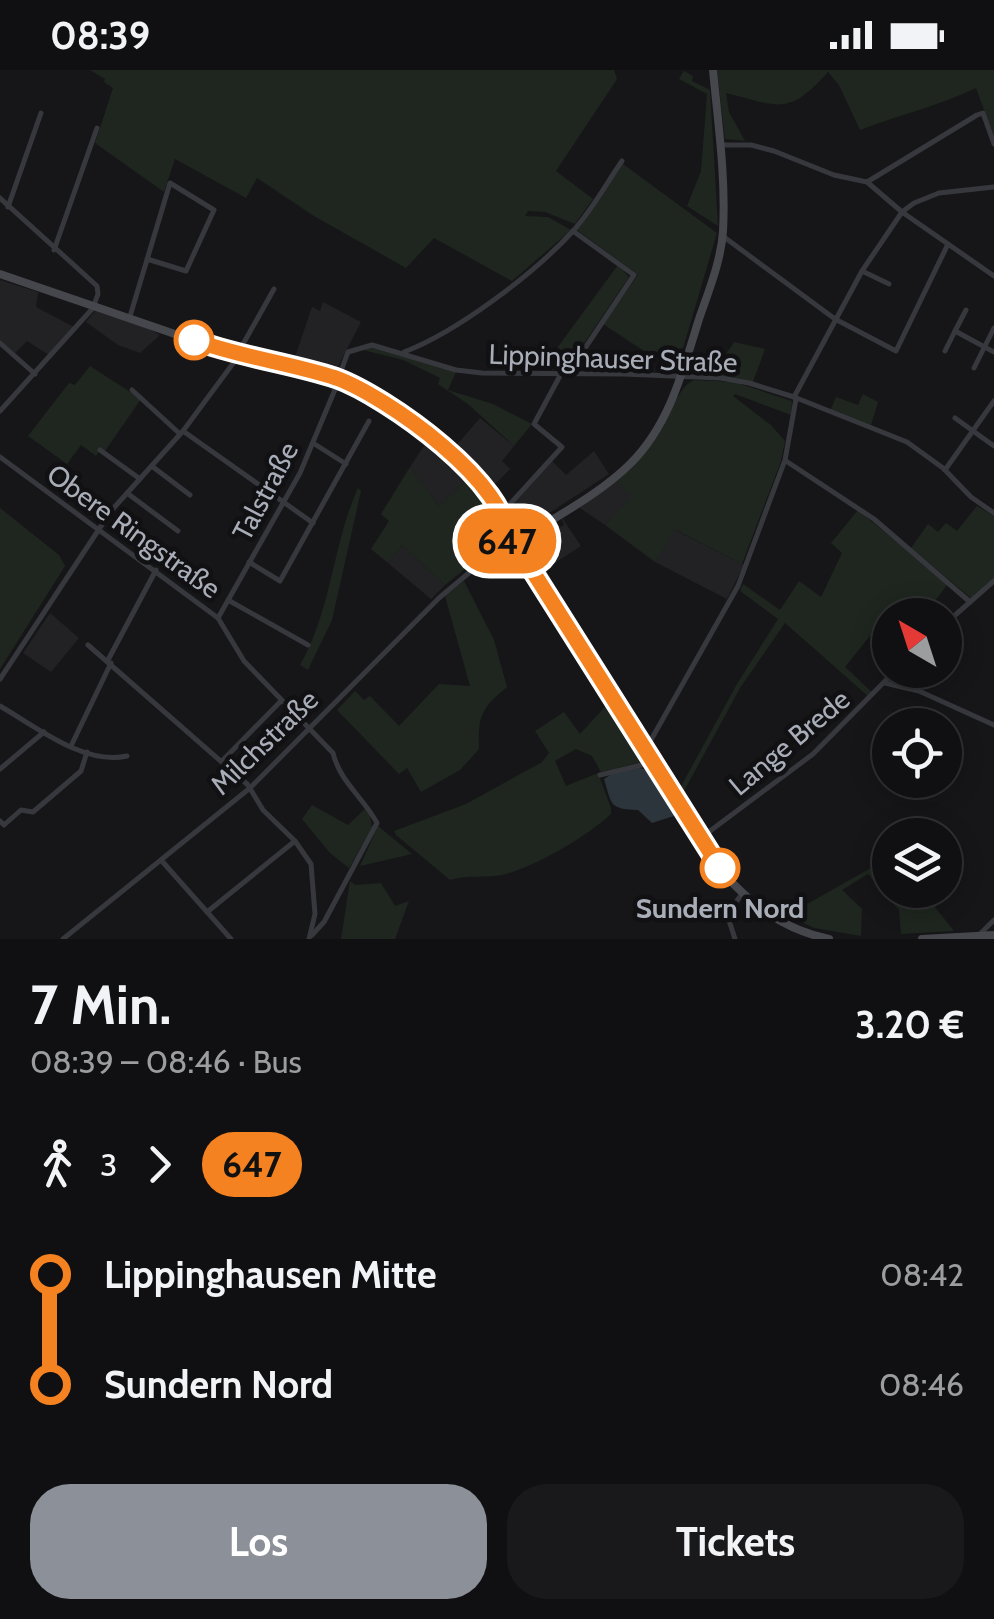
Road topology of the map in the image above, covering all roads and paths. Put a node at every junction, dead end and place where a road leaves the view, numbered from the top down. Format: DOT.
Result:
graph roads {
  1 [pos="713,70"];
  2 [pos="42,113"];
  3 [pos="97,128"];
  4 [pos="994,144"];
  5 [pos="720,145"];
  6 [pos="622,161"];
  7 [pos="867,182"];
  8 [pos="994,187"];
  9 [pos="0,198"];
  10 [pos="8,207"];
  11 [pos="902,212"];
  12 [pos="574,230"];
  13 [pos="722,236"];
  14 [pos="948,244"];
  15 [pos="54,250"];
  16 [pos="147,260"];
  17 [pos="862,271"];
  18 [pos="0,274"];
  19 [pos="994,276"];
  20 [pos="889,284"];
  21 [pos="274,289"];
  22 [pos="95,305"];
  23 [pos="966,310"];
  24 [pos="130,316"];
  25 [pos="835,319"];
  26 [pos="994,328"];
  27 [pos="955,331"];
  28 [pos="0,344"];
  29 [pos="985,347"];
  30 [pos="417,348"];
  31 [pos="945,351"];
  32 [pos="994,352"];
  33 [pos="239,354"];
  34 [pos="402,354"];
  35 [pos="416,358"];
  36 [pos="974,368"];
  37 [pos="565,372"];
  38 [pos="35,374"];
  39 [pos="680,377"];
  40 [pos="339,379"];
  41 [pos="132,390"];
  42 [pos="795,398"];
  43 [pos="994,402"];
  44 [pos="0,411"];
  45 [pos="955,418"];
  46 [pos="369,421"];
  47 [pos="973,430"];
  48 [pos="182,432"];
  49 [pos="313,444"];
  50 [pos="994,446"];
  51 [pos="100,450"];
  52 [pos="0,458"];
  53 [pos="785,460"];
  54 [pos="346,464"];
  55 [pos="152,467"];
  56 [pos="945,470"];
  57 [pos="140,478"];
  58 [pos="127,493"];
  59 [pos="190,495"];
  60 [pos="282,501"];
  61 [pos="994,513"];
  62 [pos="500,515"];
  63 [pos="314,523"];
  64 [pos="99,530"];
  65 [pos="178,530"];
  66 [pos="515,540"];
  67 [pos="249,562"];
  68 [pos="156,570"];
  69 [pos="994,581"];
  70 [pos="228,600"];
  71 [pos="970,602"];
  72 [pos="962,609"];
  73 [pos="218,618"];
  74 [pos="88,645"];
  75 [pos="308,645"];
  76 [pos="110,662"];
  77 [pos="0,679"];
  78 [pos="879,688"];
  79 [pos="903,688"];
  80 [pos="281,700"];
  81 [pos="0,706"];
  82 [pos="994,726"];
  83 [pos="309,729"];
  84 [pos="45,731"];
  85 [pos="71,746"];
  86 [pos="646,748"];
  87 [pos="87,752"];
  88 [pos="127,756"];
  89 [pos="222,762"];
  90 [pos="654,762"];
  91 [pos="0,769"];
  92 [pos="600,776"];
  93 [pos="250,788"];
  94 [pos="2,823"];
  95 [pos="702,838"];
  96 [pos="294,841"];
  97 [pos="161,860"];
  98 [pos="742,894"];
  99 [pos="207,912"];
  100 [pos="994,920"];
  101 [pos="978,936"];
  102 [pos="994,936"];
  103 [pos="311,937"];
  104 [pos="63,939"];
  105 [pos="231,939"];
  106 [pos="735,939"];
  107 [pos="829,939"];
  108 [pos="922,939"];
  109 [pos="938,939"];
  1 -- 5 [label="main road"];
  2 -- 10 [label="street"];
  3 -- 15 [label="street"];
  4 -- 7 [label="street"];
  5 -- 7 [label="street"];
  5 -- 13 [label="main road"];
  6 -- 12 [label="street"];
  7 -- 11 [label="street"];
  8 -- 11 [label="street"];
  9 -- 10 [label="street"];
  10 -- 15 [label="street"];
  11 -- 14 [label="street"];
  11 -- 17 [label="street"];
  12 -- 30 [label="street"];
  12 -- 37 [label="street"];
  13 -- 25 [label="street"];
  13 -- 39 [label="main road"];
  14 -- 19 [label="street"];
  14 -- 25 [label="street"];
  15 -- 22 [label="street"];
  16 -- 16 [label="street"];
  16 -- 24 [label="street"];
  17 -- 20 [label="street"];
  17 -- 25 [label="street"];
  18 -- 22 [label="main road"];
  21 -- 33 [label="street"];
  22 -- 24 [label="main road"];
  22 -- 38 [label="street"];
  23 -- 27 [label="street"];
  24 -- 33 [label="main road"];
  25 -- 42 [label="street"];
  26 -- 29 [label="street"];
  27 -- 29 [label="street"];
  27 -- 31 [label="street"];
  28 -- 38 [label="street"];
  29 -- 32 [label="street"];
  29 -- 36 [label="street"];
  30 -- 34 [label="street"];
  30 -- 35 [label="street"];
  33 -- 40 [label="main road"];
  33 -- 48 [label="street"];
  34 -- 35 [label="street, Lippinghauser Straße"];
  34 -- 40 [label="street, Lippinghauser Straße"];
  35 -- 37 [label="street, Lippinghauser Straße"];
  37 -- 39 [label="street, Lippinghauser Straße"];
  37 -- 62 [label="street"];
  38 -- 44 [label="street"];
  39 -- 42 [label="street, Lippinghauser Straße"];
  39 -- 66 [label="main road"];
  40 -- 49 [label="street, Talstraße"];
  40 -- 62 [label="main road"];
  41 -- 48 [label="street"];
  42 -- 53 [label="street"];
  42 -- 56 [label="street, Lippinghauser Straße"];
  43 -- 47 [label="street"];
  45 -- 47 [label="street"];
  46 -- 54 [label="street"];
  47 -- 50 [label="street"];
  47 -- 56 [label="street"];
  48 -- 55 [label="street"];
  48 -- 60 [label="street"];
  49 -- 54 [label="street"];
  49 -- 60 [label="street, Talstraße"];
  51 -- 57 [label="street"];
  52 -- 64 [label="street, Obere Ringstraße"];
  53 -- 71 [label="street"];
  53 -- 86 [label="street"];
  54 -- 63 [label="street"];
  55 -- 57 [label="street"];
  55 -- 59 [label="street"];
  56 -- 61 [label="street, Lippinghauser Straße"];
  57 -- 58 [label="street"];
  58 -- 64 [label="street"];
  58 -- 65 [label="street"];
  60 -- 63 [label="street"];
  60 -- 67 [label="street, Talstraße"];
  62 -- 66 [label="main road"];
  63 -- 67 [label="street"];
  64 -- 68 [label="street, Obere Ringstraße"];
  64 -- 77 [label="street"];
  66 -- 83 [label="street, Milchstraße"];
  66 -- 86 [label="main road"];
  67 -- 70 [label="street, Talstraße"];
  68 -- 73 [label="street, Obere Ringstraße"];
  68 -- 76 [label="street"];
  69 -- 71 [label="street"];
  70 -- 73 [label="street, Talstraße"];
  70 -- 75 [label="street"];
  71 -- 72 [label="street"];
  73 -- 80 [label="street, Obere Ringstraße"];
  74 -- 76 [label="street"];
  76 -- 85 [label="street"];
  76 -- 89 [label="street"];
  78 -- 95 [label="street, Lange Brede"];
  79 -- 82 [label="street"];
  80 -- 83 [label="street, Obere Ringstraße"];
  80 -- 89 [label="street"];
  81 -- 84 [label="street"];
  83 -- 93 [label="street, Milchstraße"];
  83 -- 103 [label="street, Obere Ringstraße"];
  84 -- 85 [label="street"];
  84 -- 91 [label="street"];
  85 -- 87 [label="street"];
  86 -- 90 [label="main road"];
  87 -- 88 [label="street"];
  87 -- 94 [label="street"];
  89 -- 93 [label="street"];
  90 -- 92 [label="street"];
  90 -- 95 [label="main road"];
  93 -- 96 [label="street"];
  93 -- 97 [label="street, Milchstraße"];
  95 -- 98 [label="main road"];
  96 -- 99 [label="street"];
  96 -- 103 [label="street"];
  97 -- 99 [label="street"];
  97 -- 104 [label="street, Milchstraße"];
  98 -- 106 [label="street"];
  98 -- 107 [label="main road"];
  99 -- 105 [label="street"];
  100 -- 101 [label="street"];
  101 -- 102 [label="main road"];
  101 -- 109 [label="main road"];
  108 -- 109 [label="main road"];
}
